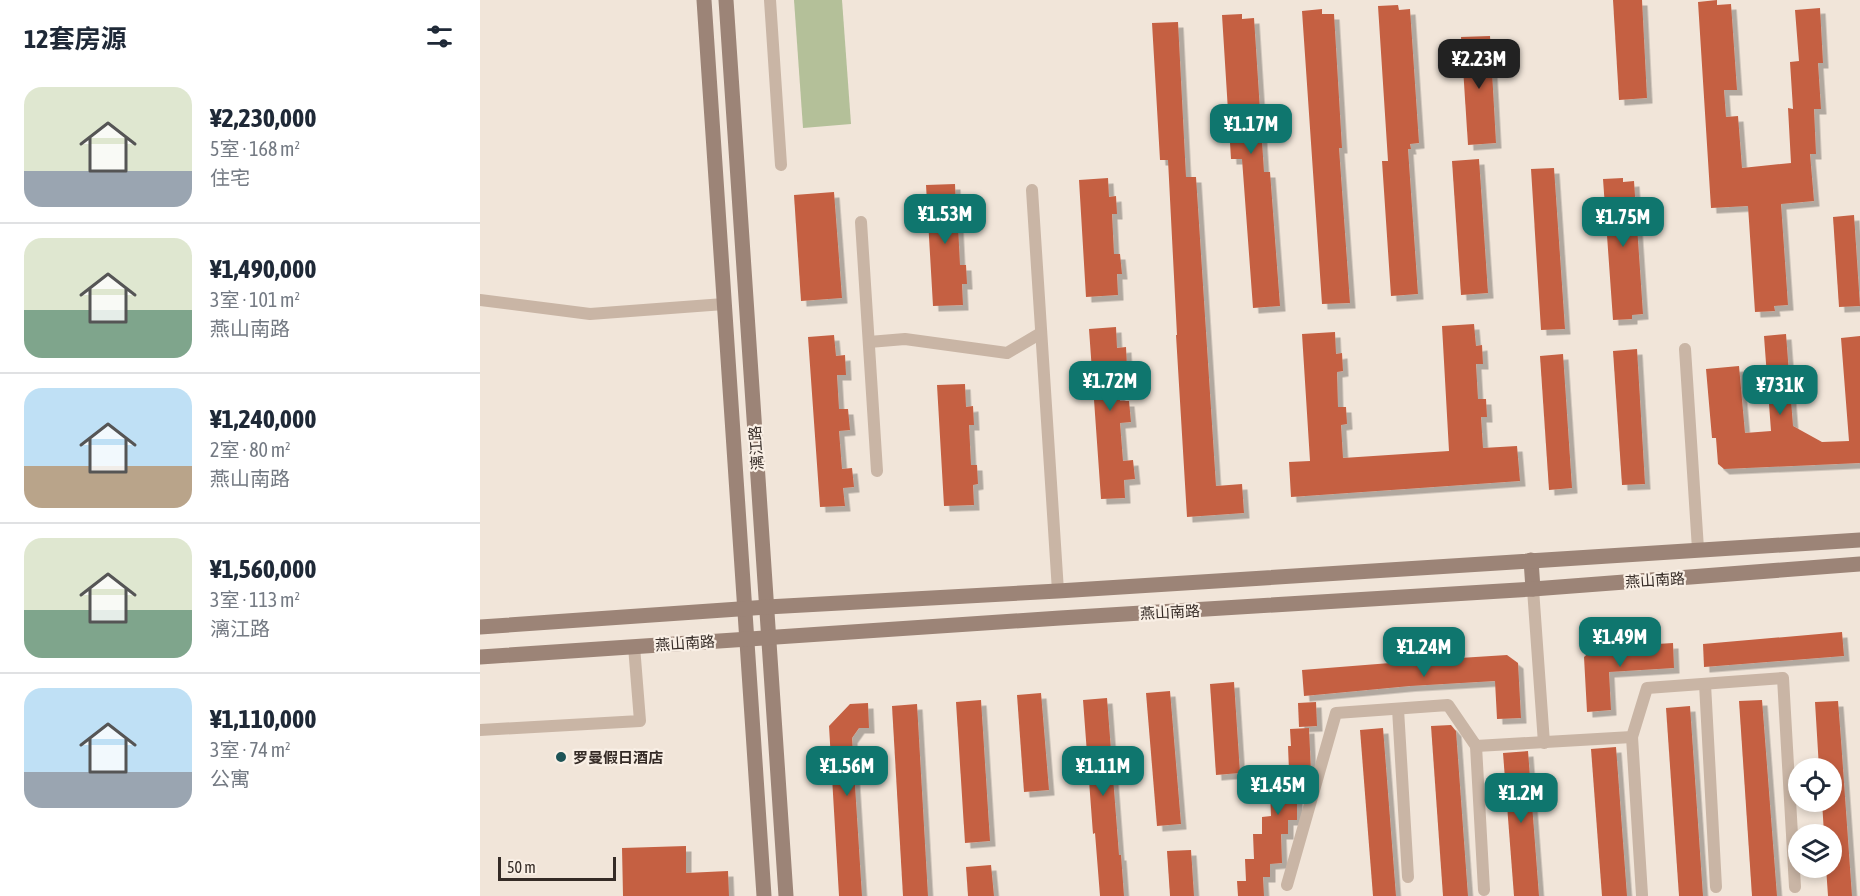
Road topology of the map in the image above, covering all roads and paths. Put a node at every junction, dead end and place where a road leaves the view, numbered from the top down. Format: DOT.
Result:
graph roads {
  1 [pos="704,0"];
  2 [pos="726,0"];
  3 [pos="770,0"];
  4 [pos="782,165"];
  5 [pos="1032,190"];
  6 [pos="861,222"];
  7 [pos="480,300"];
  8 [pos="724,304"];
  9 [pos="1041,333"];
  10 [pos="869,342"];
  11 [pos="1685,349"];
  12 [pos="878,471"];
  13 [pos="1860,540"];
  14 [pos="1698,549"];
  15 [pos="1531,560"];
  16 [pos="1860,564"];
  17 [pos="1252,579"];
  18 [pos="1533,589"];
  19 [pos="1058,591"];
  20 [pos="767,607"];
  21 [pos="1254,607"];
  22 [pos="744,609"];
  23 [pos="1060,618"];
  24 [pos="480,627"];
  25 [pos="768,637"];
  26 [pos="746,639"];
  27 [pos="634,646"];
  28 [pos="480,657"];
  29 [pos="1705,684"];
  30 [pos="1398,709"];
  31 [pos="480,730"];
  32 [pos="1632,737"];
  33 [pos="1545,743"];
  34 [pos="1476,746"];
  35 [pos="1408,877"];
  36 [pos="1287,885"];
  37 [pos="1716,887"];
  38 [pos="1795,887"];
  39 [pos="1484,890"];
  40 [pos="1642,895"];
  41 [pos="764,896"];
  42 [pos="786,896"];
  1 -- 8 [label="main road, 漓江路"];
  2 -- 20 [label="main road, 漓江路"];
  3 -- 4 [label="street"];
  5 -- 9 [label="street"];
  6 -- 10 [label="street"];
  7 -- 8 [label="street"];
  8 -- 22 [label="main road, 漓江路"];
  9 -- 10 [label="street"];
  9 -- 19 [label="street"];
  10 -- 12 [label="street"];
  11 -- 14 [label="street"];
  13 -- 14 [label="main road, 燕山南路"];
  14 -- 15 [label="main road, 燕山南路"];
  15 -- 17 [label="main road, 燕山南路"];
  15 -- 18 [label="main road"];
  16 -- 18 [label="main road, 燕山南路"];
  17 -- 19 [label="main road, 燕山南路"];
  17 -- 21 [label="main road"];
  18 -- 21 [label="main road, 燕山南路"];
  18 -- 33 [label="street"];
  19 -- 20 [label="main road, 燕山南路"];
  19 -- 23 [label="main road"];
  20 -- 22 [label="main road, 燕山南路"];
  20 -- 25 [label="main road, 漓江路"];
  21 -- 23 [label="main road, 燕山南路"];
  22 -- 24 [label="main road, 燕山南路"];
  22 -- 26 [label="main road, 漓江路"];
  23 -- 25 [label="main road, 燕山南路"];
  25 -- 26 [label="main road, 燕山南路"];
  25 -- 42 [label="main road, 漓江路"];
  26 -- 27 [label="main road, 燕山南路"];
  26 -- 41 [label="main road, 漓江路"];
  27 -- 28 [label="main road, 燕山南路"];
  27 -- 31 [label="street"];
  29 -- 32 [label="street"];
  29 -- 37 [label="street"];
  29 -- 38 [label="street"];
  30 -- 34 [label="street"];
  30 -- 35 [label="street"];
  30 -- 36 [label="street"];
  32 -- 33 [label="street"];
  32 -- 40 [label="street"];
  33 -- 34 [label="street"];
  34 -- 39 [label="street"];
}
